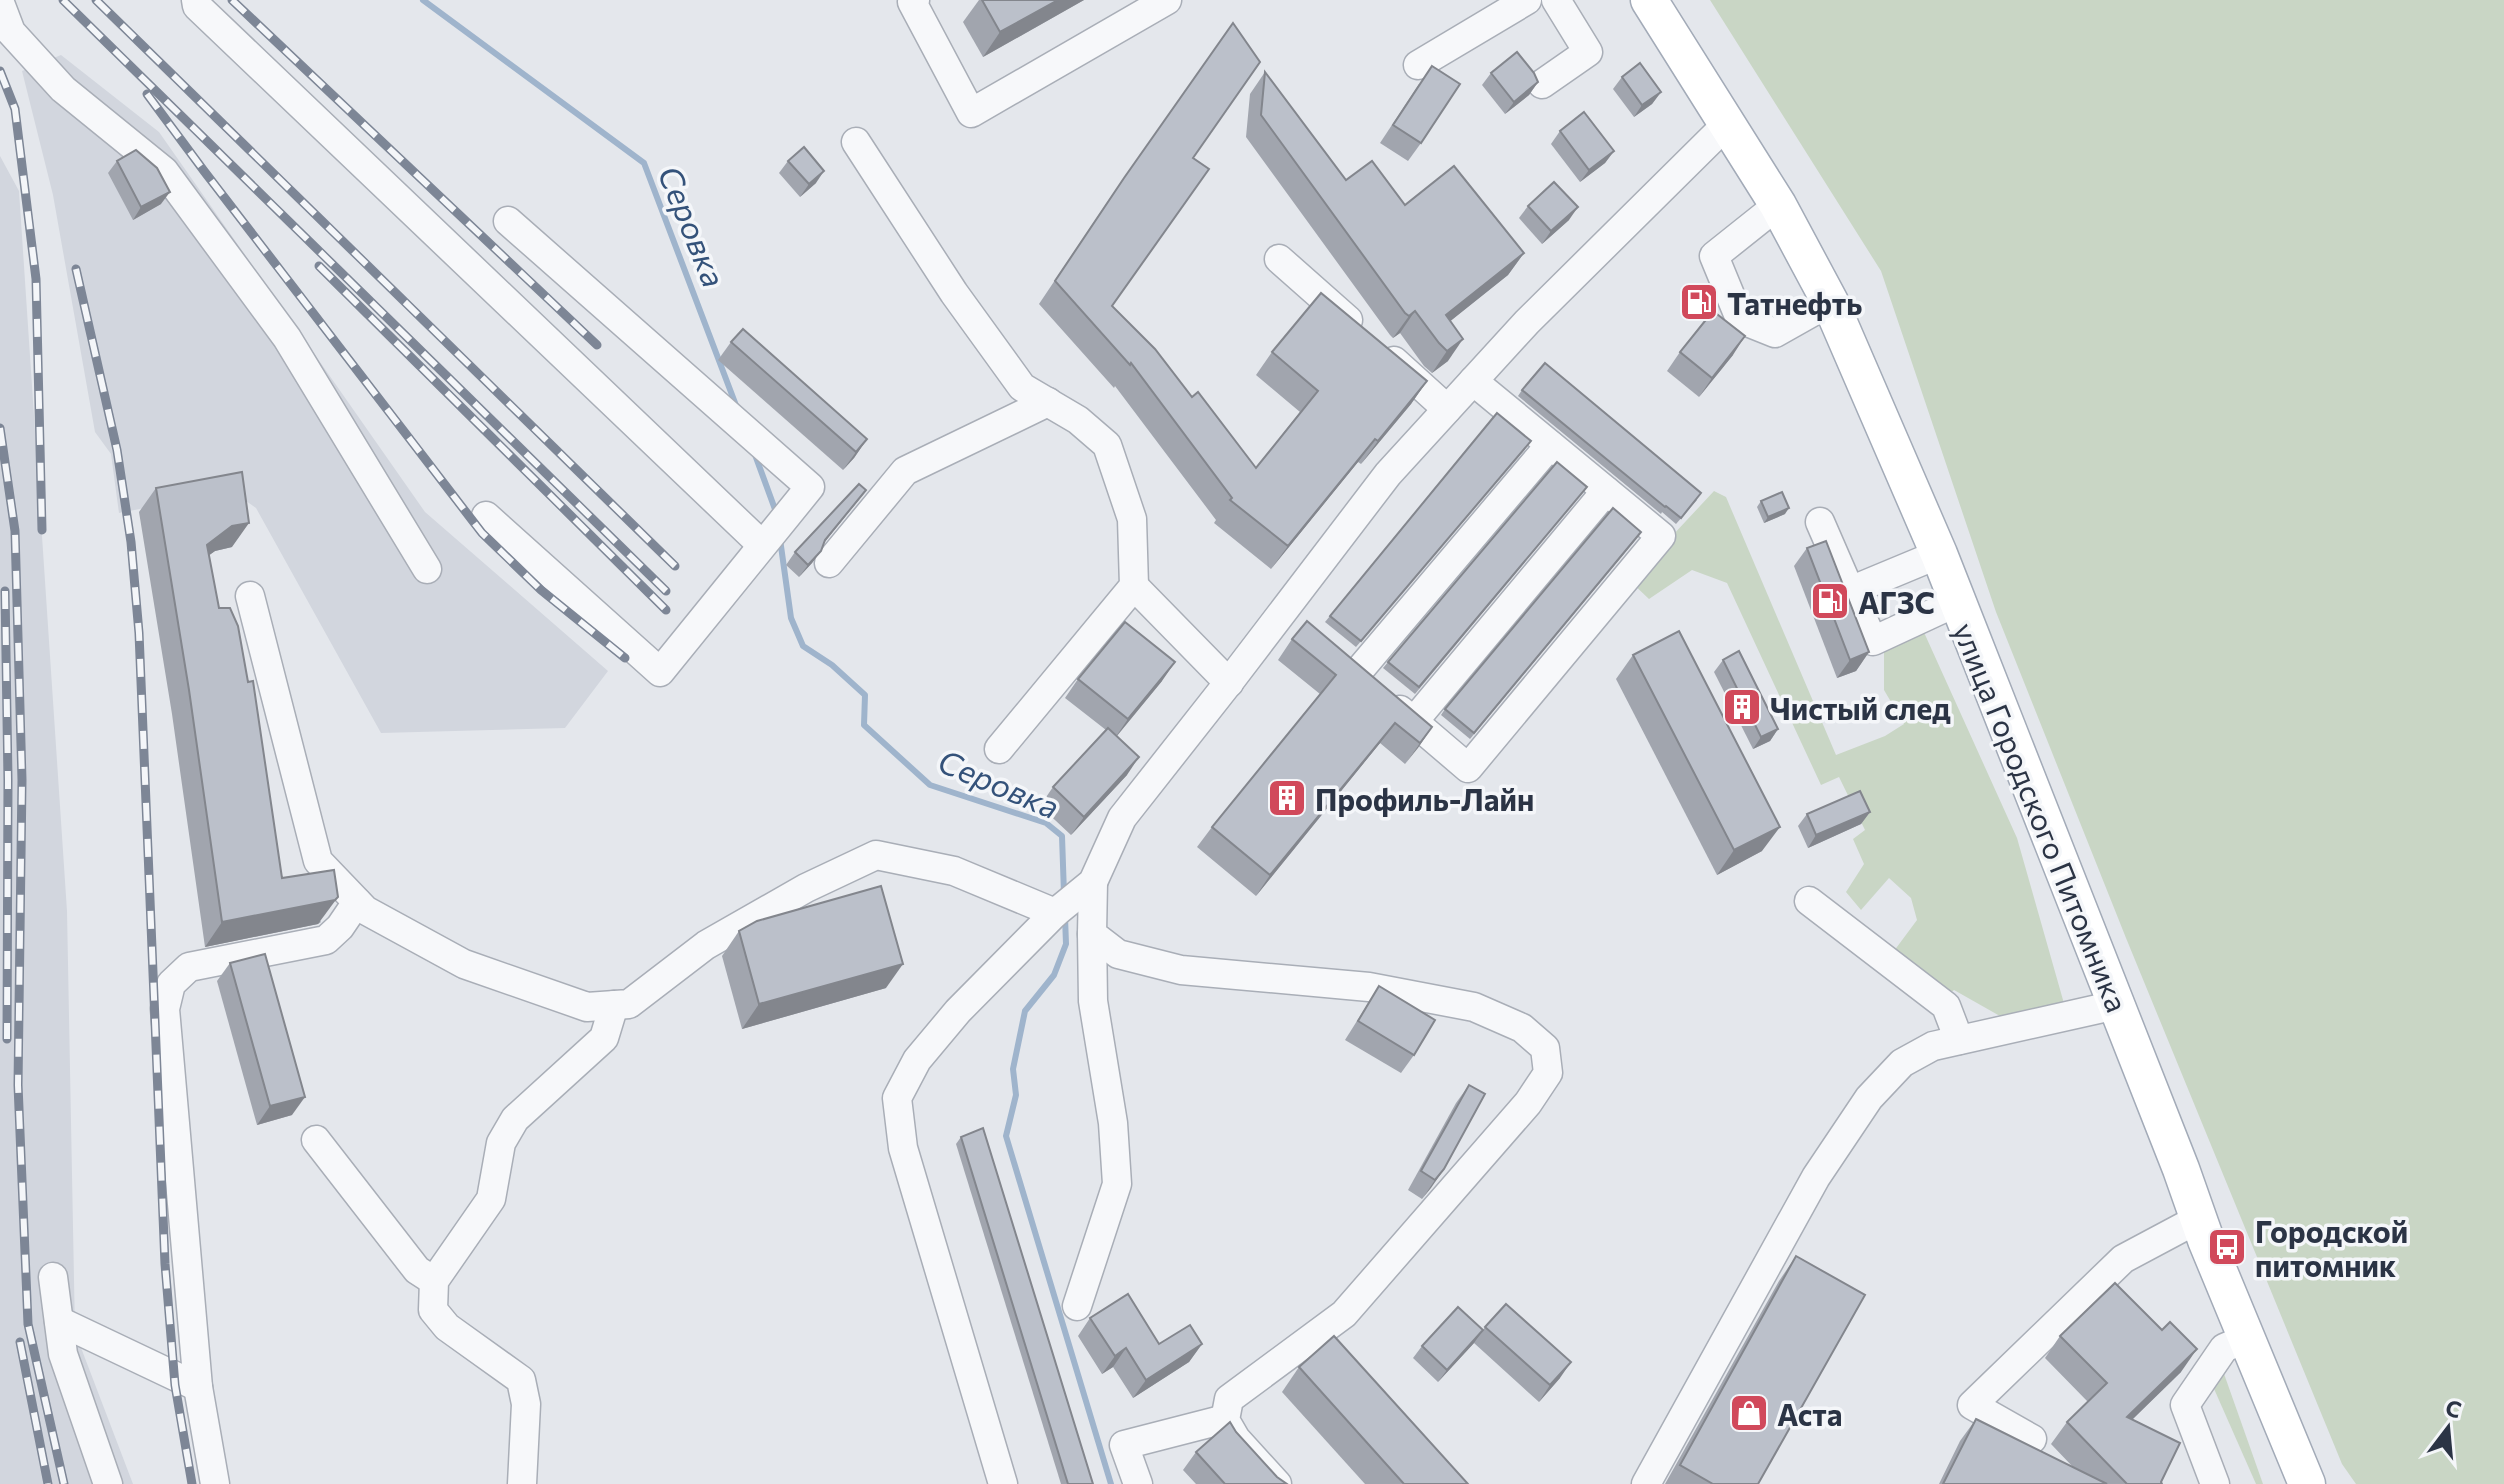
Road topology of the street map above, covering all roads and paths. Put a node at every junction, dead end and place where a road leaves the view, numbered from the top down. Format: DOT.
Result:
graph roads {
  1 [pos="196,0"];
  2 [pos="915,0"];
  3 [pos="1167,0"];
  4 [pos="1527,0"];
  5 [pos="1556,0"];
  6 [pos="1649,0"];
  7 [pos="0,3"];
  8 [pos="1418,65"];
  9 [pos="1542,84"];
  10 [pos="1728,123"];
  11 [pos="856,142"];
  12 [pos="1778,205"];
  13 [pos="508,221"];
  14 [pos="1279,259"];
  15 [pos="1830,302"];
  16 [pos="1473,381"];
  17 [pos="1048,402"];
  18 [pos="1447,409"];
  19 [pos="1550,445"];
  20 [pos="1606,491"];
  21 [pos="486,516"];
  22 [pos="1820,522"];
  23 [pos="762,545"];
  24 [pos="1939,554"];
  25 [pos="829,563"];
  26 [pos="427,569"];
  27 [pos="1134,586"];
  28 [pos="1850,591"];
  29 [pos="250,596"];
  30 [pos="1957,602"];
  31 [pos="1284,611"];
  32 [pos="1308,631"];
  33 [pos="1332,652"];
  34 [pos="1357,673"];
  35 [pos="1229,683"];
  36 [pos="1414,721"];
  37 [pos="999,749"];
  38 [pos="1093,882"];
  39 [pos="1809,901"];
  40 [pos="357,902"];
  41 [pos="1055,913"];
  42 [pos="1092,934"];
  43 [pos="614,1005"];
  44 [pos="2116,1005"];
  45 [pos="1959,1040"];
  46 [pos="316,1140"];
  47 [pos="2198,1219"];
  48 [pos="53,1277"];
  49 [pos="434,1281"];
  50 [pos="1077,1306"];
  51 [pos="59,1321"];
  52 [pos="2247,1338"];
  53 [pos="198,1387"];
  54 [pos="1225,1419"];
  55 [pos="2032,1439"];
  56 [pos="108,1484"];
  57 [pos="215,1484"];
  58 [pos="522,1484"];
  59 [pos="1003,1484"];
  60 [pos="1138,1484"];
  61 [pos="1277,1484"];
  62 [pos="1646,1484"];
  63 [pos="2215,1484"];
  64 [pos="2307,1484"];
  1 -- 23 [label="street"];
  2 -- 3 [label="street"];
  4 -- 8 [label="street"];
  5 -- 9 [label="street"];
  6 -- 10 [label="main road, улица Городского Питомника"];
  7 -- 26 [label="street"];
  10 -- 12 [label="main road, улица Городского Питомника"];
  10 -- 16 [label="street"];
  11 -- 17 [label="street"];
  12 -- 15 [label="main road, улица Городского Питомника"];
  12 -- 15 [label="street"];
  13 -- 23 [label="street"];
  14 -- 18 [label="street"];
  15 -- 24 [label="main road, улица Городского Питомника"];
  16 -- 18 [label="street"];
  16 -- 19 [label="street"];
  17 -- 25 [label="street"];
  17 -- 27 [label="street"];
  18 -- 31 [label="street"];
  19 -- 20 [label="street"];
  19 -- 34 [label="street"];
  20 -- 36 [label="street"];
  20 -- 36 [label="street"];
  21 -- 23 [label="street"];
  22 -- 28 [label="street"];
  24 -- 28 [label="street"];
  24 -- 30 [label="main road, улица Городского Питомника"];
  27 -- 35 [label="street"];
  27 -- 37 [label="street"];
  28 -- 30 [label="street"];
  29 -- 40 [label="street"];
  30 -- 44 [label="main road, улица Городского Питомника"];
  31 -- 32 [label="street"];
  31 -- 35 [label="street"];
  33 -- 34 [label="street"];
  34 -- 36 [label="street"];
  35 -- 38 [label="street"];
  38 -- 41 [label="street"];
  38 -- 42 [label="street"];
  39 -- 45 [label="street"];
  40 -- 43 [label="street"];
  40 -- 53 [label="street"];
  41 -- 43 [label="street"];
  41 -- 59 [label="street"];
  42 -- 50 [label="street"];
  42 -- 54 [label="street"];
  43 -- 49 [label="street"];
  44 -- 45 [label="street"];
  44 -- 47 [label="main road, улица Городского Питомника"];
  45 -- 62 [label="street"];
  46 -- 49 [label="street"];
  47 -- 52 [label="main road, улица Городского Питомника"];
  47 -- 55 [label="street"];
  48 -- 51 [label="street"];
  49 -- 58 [label="street"];
  51 -- 53 [label="street"];
  51 -- 56 [label="street"];
  52 -- 63 [label="street"];
  52 -- 64 [label="main road, улица Городского Питомника"];
  53 -- 57 [label="street"];
  54 -- 60 [label="street"];
  54 -- 61 [label="street"];
}
